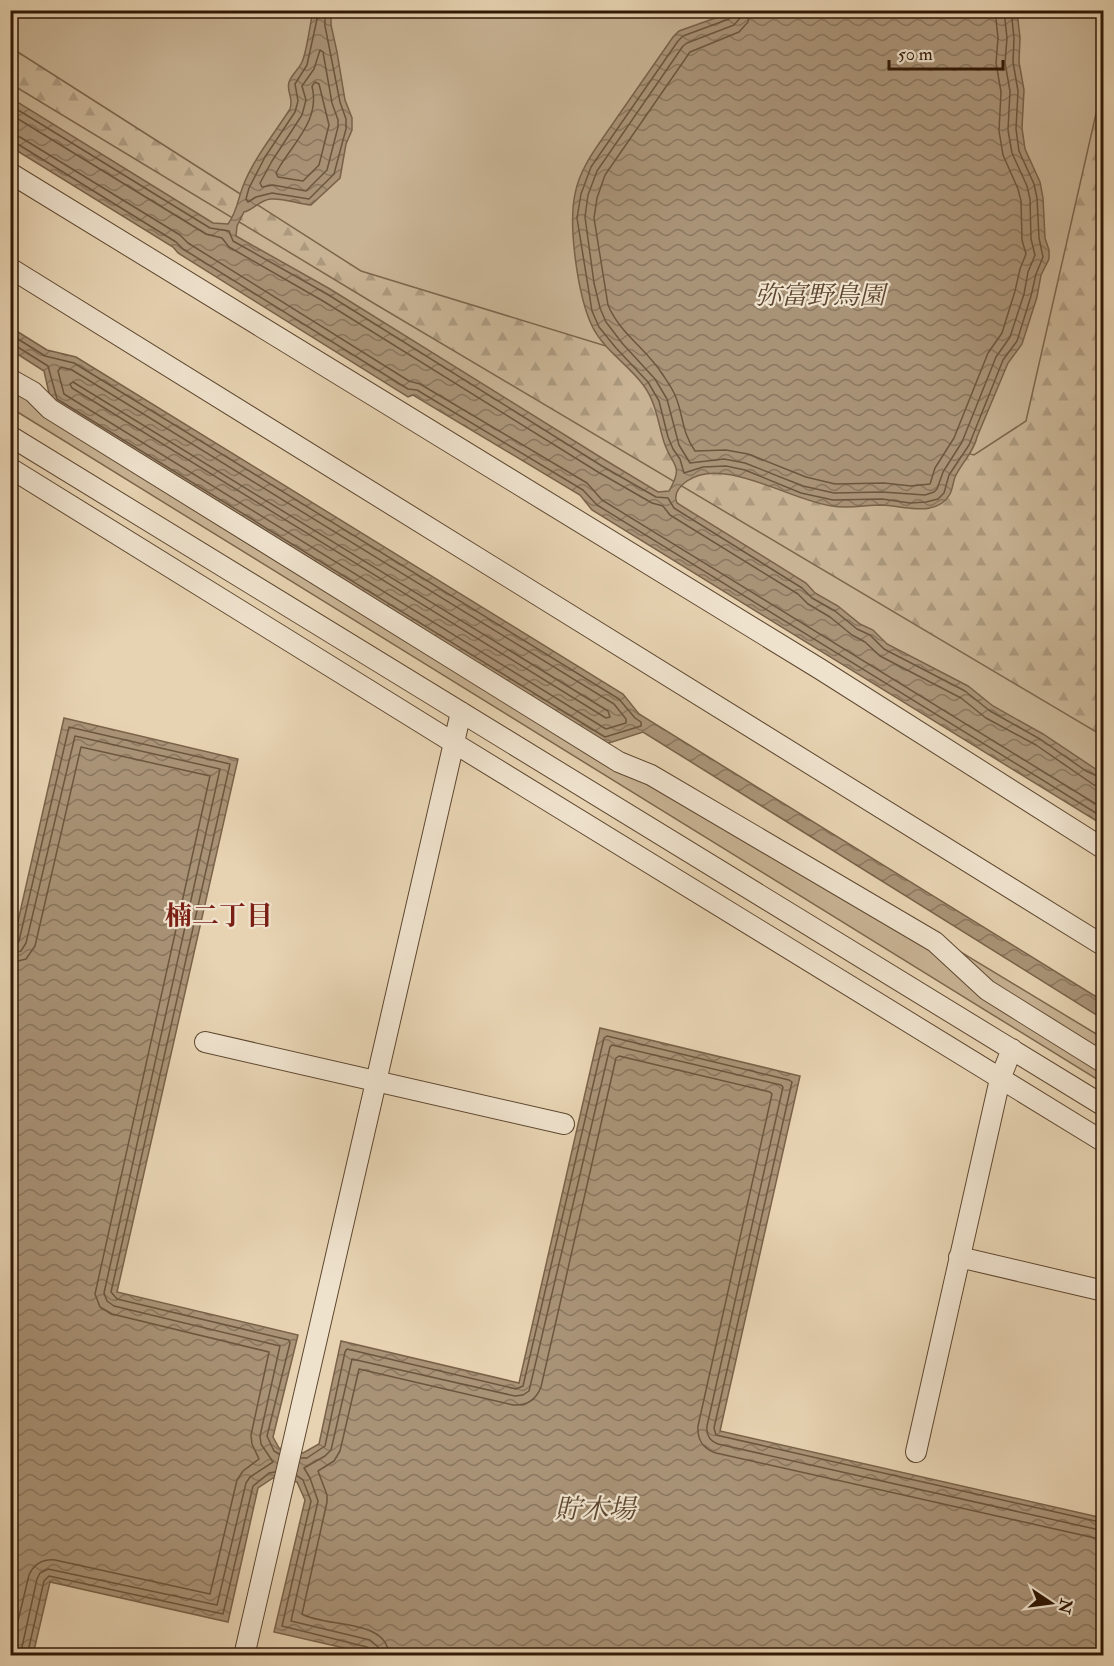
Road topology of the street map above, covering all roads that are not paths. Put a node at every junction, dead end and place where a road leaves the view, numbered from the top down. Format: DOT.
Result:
graph roads {
  1 [pos="10,173"];
  2 [pos="10,268"];
  3 [pos="10,379"];
  4 [pos="10,436"];
  5 [pos="10,468"];
  6 [pos="461,712"];
  7 [pos="454,743"];
  8 [pos="1104,849"];
  9 [pos="1104,946"];
  10 [pos="205,1042"];
  11 [pos="1012,1049"];
  12 [pos="1104,1063"];
  13 [pos="1000,1079"];
  14 [pos="375,1080"];
  15 [pos="1104,1106"];
  16 [pos="564,1124"];
  17 [pos="1104,1142"];
  18 [pos="959,1257"];
  19 [pos="1104,1291"];
  20 [pos="916,1452"];
  21 [pos="243,1656"];
  1 -- 8 [label="street"];
  2 -- 9 [label="street"];
  3 -- 12 [label="street"];
  4 -- 6 [label="street"];
  5 -- 7 [label="street"];
  6 -- 7 [label="street"];
  6 -- 11 [label="street"];
  7 -- 13 [label="street"];
  7 -- 14 [label="street"];
  10 -- 14 [label="street"];
  11 -- 13 [label="street"];
  11 -- 15 [label="street"];
  13 -- 17 [label="street"];
  13 -- 18 [label="street"];
  14 -- 16 [label="street"];
  14 -- 21 [label="street"];
  18 -- 19 [label="street"];
  18 -- 20 [label="street"];
}
